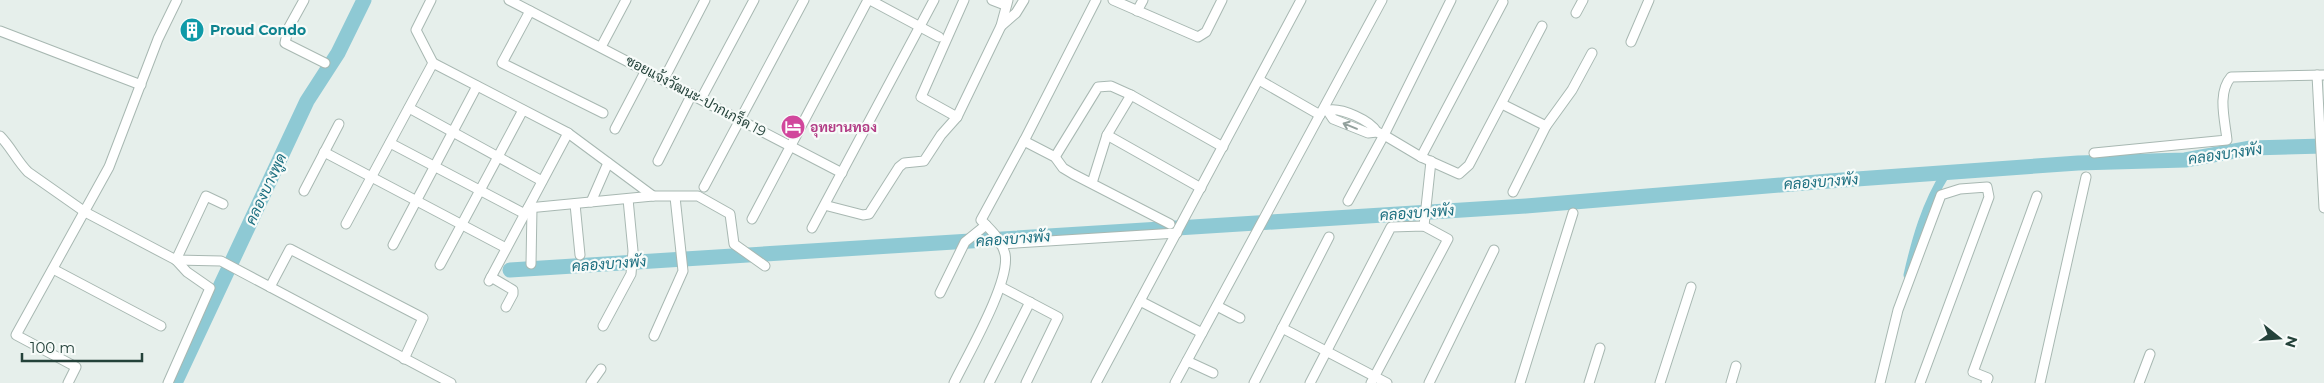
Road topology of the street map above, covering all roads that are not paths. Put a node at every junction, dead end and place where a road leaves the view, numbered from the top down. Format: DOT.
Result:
graph roads {
  1 [pos="177,0"];
  2 [pos="304,0"];
  3 [pos="431,0"];
  4 [pos="508,0"];
  5 [pos="626,0"];
  6 [pos="705,0"];
  7 [pos="754,0"];
  8 [pos="804,0"];
  9 [pos="869,0"];
  10 [pos="934,0"];
  11 [pos="964,0"];
  12 [pos="992,0"];
  13 [pos="1024,0"];
  14 [pos="1096,0"];
  15 [pos="1113,0"];
  16 [pos="1143,0"];
  17 [pos="1222,0"];
  18 [pos="1301,0"];
  19 [pos="1382,0"];
  20 [pos="1451,0"];
  21 [pos="1583,0"];
  22 [pos="1649,0"];
  23 [pos="1503,2"];
  24 [pos="1006,3"];
  25 [pos="527,6"];
  26 [pos="1137,11"];
  27 [pos="1576,13"];
  28 [pos="1002,26"];
  29 [pos="1542,26"];
  30 [pos="919,27"];
  31 [pos="0,31"];
  32 [pos="939,37"];
  33 [pos="1631,42"];
  34 [pos="602,48"];
  35 [pos="1592,52"];
  36 [pos="325,63"];
  37 [pos="433,63"];
  38 [pos="646,70"];
  39 [pos="2321,75"];
  40 [pos="664,79"];
  41 [pos="1259,80"];
  42 [pos="141,84"];
  43 [pos="477,86"];
  44 [pos="1131,95"];
  45 [pos="696,96"];
  46 [pos="1502,104"];
  47 [pos="409,108"];
  48 [pos="1327,108"];
  49 [pos="523,110"];
  50 [pos="603,113"];
  51 [pos="1320,115"];
  52 [pos="958,116"];
  53 [pos="740,119"];
  54 [pos="339,124"];
  55 [pos="1546,126"];
  56 [pos="615,129"];
  57 [pos="452,132"];
  58 [pos="568,133"];
  59 [pos="1381,133"];
  60 [pos="1107,135"];
  61 [pos="0,136"];
  62 [pos="1024,141"];
  63 [pos="390,143"];
  64 [pos="790,146"];
  65 [pos="1223,147"];
  66 [pos="324,152"];
  67 [pos="2094,153"];
  68 [pos="498,157"];
  69 [pos="1421,157"];
  70 [pos="1055,158"];
  71 [pos="658,161"];
  72 [pos="1431,161"];
  73 [pos="608,163"];
  74 [pos="434,166"];
  75 [pos="842,173"];
  76 [pos="371,177"];
  77 [pos="2086,177"];
  78 [pos="542,181"];
  79 [pos="1092,183"];
  80 [pos="704,187"];
  81 [pos="1201,188"];
  82 [pos="480,190"];
  83 [pos="304,191"];
  84 [pos="1513,192"];
  85 [pos="653,196"];
  86 [pos="2037,196"];
  87 [pos="675,197"];
  88 [pos="628,199"];
  89 [pos="416,201"];
  90 [pos="1348,201"];
  91 [pos="591,202"];
  92 [pos="224,204"];
  93 [pos="576,204"];
  94 [pos="828,206"];
  95 [pos="2324,208"];
  96 [pos="528,210"];
  97 [pos="85,212"];
  98 [pos="1573,213"];
  99 [pos="752,220"];
  100 [pos="346,224"];
  101 [pos="1170,224"];
  102 [pos="462,225"];
  103 [pos="986,225"];
  104 [pos="1424,226"];
  105 [pos="812,228"];
  106 [pos="1177,233"];
  107 [pos="1329,237"];
  108 [pos="1000,244"];
  109 [pos="393,245"];
  110 [pos="506,248"];
  111 [pos="1494,250"];
  112 [pos="580,255"];
  113 [pos="176,260"];
  114 [pos="531,264"];
  115 [pos="440,265"];
  116 [pos="765,266"];
  117 [pos="53,269"];
  118 [pos="270,287"];
  119 [pos="1001,287"];
  120 [pos="1691,287"];
  121 [pos="940,294"];
  122 [pos="1030,302"];
  123 [pos="1140,302"];
  124 [pos="1217,306"];
  125 [pos="506,307"];
  126 [pos="1240,318"];
  127 [pos="161,326"];
  128 [pos="603,326"];
  129 [pos="1282,328"];
  130 [pos="1202,333"];
  131 [pos="654,336"];
  132 [pos="1600,348"];
  133 [pos="1326,351"];
  134 [pos="2150,354"];
  135 [pos="404,359"];
  136 [pos="1187,361"];
  137 [pos="1736,366"];
  138 [pos="601,369"];
  139 [pos="1213,373"];
  140 [pos="1372,380"];
  141 [pos="68,383"];
  142 [pos="168,383"];
  143 [pos="451,383"];
  144 [pos="591,383"];
  145 [pos="954,383"];
  146 [pos="989,383"];
  147 [pos="1026,383"];
  148 [pos="1096,383"];
  149 [pos="1175,383"];
  150 [pos="1254,383"];
  151 [pos="1310,383"];
  152 [pos="1387,383"];
  153 [pos="1429,383"];
  154 [pos="1520,383"];
  155 [pos="1589,383"];
  156 [pos="1660,383"];
  157 [pos="1732,383"];
  158 [pos="1880,383"];
  159 [pos="1920,383"];
  160 [pos="1986,383"];
  161 [pos="2040,383"];
  162 [pos="2139,383"];
  1 -- 42 [label="street"];
  2 -- 36 [label="street"];
  3 -- 37 [label="street"];
  4 -- 25 [label="street, ซอยแจ้งวัฒนะ-ปากเกร็ด 19"];
  5 -- 34 [label="street"];
  6 -- 40 [label="street"];
  7 -- 45 [label="street"];
  8 -- 53 [label="street"];
  9 -- 30 [label="street"];
  9 -- 64 [label="street"];
  10 -- 30 [label="street"];
  11 -- 52 [label="street"];
  12 -- 24 [label="street"];
  13 -- 28 [label="street"];
  14 -- 62 [label="street"];
  15 -- 26 [label="street"];
  16 -- 26 [label="street"];
  17 -- 26 [label="street"];
  18 -- 41 [label="street"];
  19 -- 48 [label="street"];
  20 -- 59 [label="street"];
  21 -- 27 [label="street"];
  22 -- 33 [label="street"];
  23 -- 69 [label="street"];
  24 -- 28 [label="street"];
  25 -- 34 [label="street, ซอยแจ้งวัฒนะ-ปากเกร็ด 19"];
  25 -- 50 [label="street"];
  28 -- 52 [label="street"];
  29 -- 46 [label="street"];
  30 -- 32 [label="street"];
  30 -- 75 [label="street"];
  31 -- 42 [label="street"];
  34 -- 38 [label="street, ซอยแจ้งวัฒนะ-ปากเกร็ด 19"];
  35 -- 55 [label="street"];
  37 -- 43 [label="street"];
  37 -- 47 [label="street"];
  38 -- 40 [label="street, ซอยแจ้งวัฒนะ-ปากเกร็ด 19"];
  38 -- 56 [label="street"];
  39 -- 67 [label="street"];
  39 -- 95 [label="street"];
  40 -- 45 [label="street, ซอยแจ้งวัฒนะ-ปากเกร็ด 19"];
  41 -- 51 [label="street"];
  41 -- 65 [label="street"];
  42 -- 97 [label="street"];
  43 -- 49 [label="street"];
  43 -- 57 [label="street"];
  44 -- 60 [label="street"];
  44 -- 65 [label="street"];
  44 -- 70 [label="street"];
  45 -- 53 [label="street, ซอยแจ้งวัฒนะ-ปากเกร็ด 19"];
  45 -- 71 [label="street"];
  46 -- 55 [label="street"];
  46 -- 72 [label="street"];
  47 -- 57 [label="street"];
  47 -- 63 [label="street"];
  48 -- 51 [label="street"];
  48 -- 59 [label="street"];
  49 -- 58 [label="street"];
  49 -- 68 [label="street"];
  51 -- 124 [label="street"];
  52 -- 94 [label="street"];
  53 -- 64 [label="street, ซอยแจ้งวัฒนะ-ปากเกร็ด 19"];
  53 -- 80 [label="street"];
  54 -- 66 [label="street"];
  55 -- 84 [label="street"];
  57 -- 68 [label="street"];
  57 -- 74 [label="street"];
  58 -- 73 [label="street"];
  58 -- 78 [label="street"];
  59 -- 69 [label="street"];
  59 -- 90 [label="street"];
  60 -- 79 [label="street"];
  60 -- 81 [label="street"];
  61 -- 97 [label="street"];
  62 -- 70 [label="street"];
  62 -- 103 [label="street"];
  63 -- 74 [label="street"];
  63 -- 76 [label="street"];
  64 -- 75 [label="street, ซอยแจ้งวัฒนะ-ปากเกร็ด 19"];
  64 -- 99 [label="street"];
  65 -- 81 [label="street"];
  66 -- 76 [label="street"];
  66 -- 83 [label="street"];
  68 -- 78 [label="street"];
  68 -- 82 [label="street"];
  69 -- 72 [label="street"];
  70 -- 79 [label="street"];
  72 -- 104 [label="street"];
  73 -- 85 [label="street"];
  73 -- 91 [label="street"];
  74 -- 82 [label="street"];
  74 -- 89 [label="street"];
  75 -- 105 [label="street"];
  76 -- 89 [label="street"];
  76 -- 100 [label="street"];
  77 -- 161 [label="street"];
  78 -- 96 [label="street"];
  79 -- 101 [label="street"];
  81 -- 106 [label="street"];
  82 -- 96 [label="street"];
  82 -- 102 [label="street"];
  85 -- 87 [label="street"];
  85 -- 88 [label="street"];
  86 -- 160 [label="street"];
  87 -- 116 [label="street"];
  87 -- 131 [label="street"];
  88 -- 91 [label="street"];
  88 -- 128 [label="street"];
  89 -- 102 [label="street"];
  89 -- 109 [label="street"];
  91 -- 93 [label="street"];
  92 -- 113 [label="street"];
  93 -- 96 [label="street"];
  93 -- 112 [label="street"];
  96 -- 110 [label="street"];
  96 -- 114 [label="street"];
  97 -- 113 [label="street"];
  97 -- 117 [label="street"];
  98 -- 154 [label="street"];
  102 -- 110 [label="street"];
  102 -- 115 [label="street"];
  103 -- 108 [label="street"];
  103 -- 121 [label="street"];
  104 -- 133 [label="street"];
  104 -- 140 [label="street"];
  106 -- 108 [label="street"];
  106 -- 123 [label="street"];
  107 -- 129 [label="street"];
  108 -- 119 [label="street"];
  110 -- 125 [label="street"];
  111 -- 153 [label="street"];
  113 -- 118 [label="street"];
  113 -- 142 [label="street"];
  117 -- 127 [label="street"];
  117 -- 141 [label="street"];
  118 -- 135 [label="street"];
  118 -- 135 [label="street"];
  119 -- 122 [label="street"];
  119 -- 145 [label="street"];
  120 -- 156 [label="street"];
  122 -- 146 [label="street"];
  122 -- 147 [label="street"];
  123 -- 130 [label="street"];
  123 -- 148 [label="street"];
  124 -- 126 [label="street"];
  124 -- 130 [label="street"];
  129 -- 133 [label="street"];
  129 -- 150 [label="street"];
  130 -- 136 [label="street"];
  132 -- 155 [label="street"];
  133 -- 140 [label="street"];
  133 -- 151 [label="street"];
  134 -- 162 [label="street"];
  135 -- 143 [label="street"];
  136 -- 139 [label="street"];
  136 -- 149 [label="street"];
  137 -- 157 [label="street"];
  138 -- 144 [label="street"];
  140 -- 152 [label="street"];
  158 -- 159 [label="street"];
}
